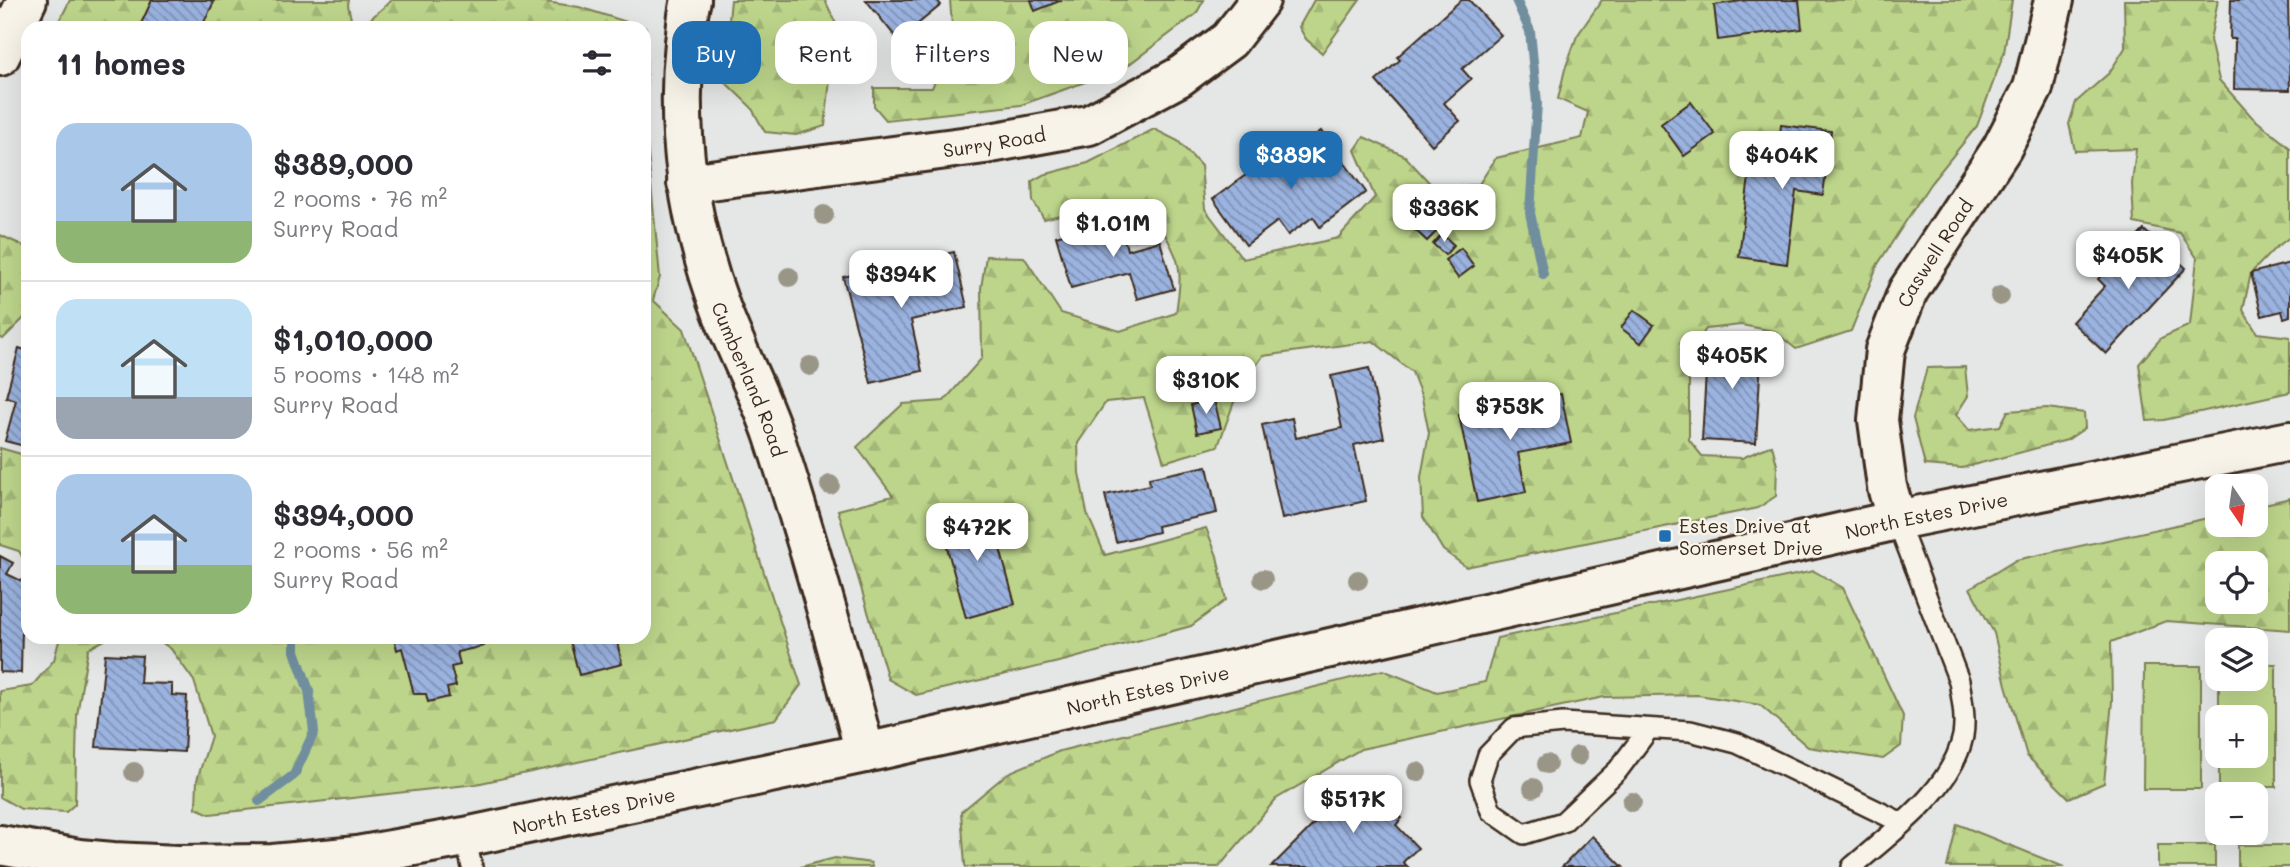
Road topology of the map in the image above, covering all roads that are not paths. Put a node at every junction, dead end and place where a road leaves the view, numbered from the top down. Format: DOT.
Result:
graph roads {
  1 [pos="27,0"];
  2 [pos="691,0"];
  3 [pos="1260,0"];
  4 [pos="2054,0"];
  5 [pos="0,56"];
  6 [pos="687,183"];
  7 [pos="2290,441"];
  8 [pos="1897,520"];
  9 [pos="1648,730"];
  10 [pos="864,753"];
  11 [pos="1902,823"];
  12 [pos="0,845"];
  13 [pos="468,852"];
  14 [pos="273,865"];
  15 [pos="1852,867"];
  1 -- 5 [label="main road"];
  2 -- 6 [label="main road, Cumberland Road"];
  3 -- 6 [label="main road, Surry Road"];
  4 -- 8 [label="main road, Caswell Road"];
  6 -- 10 [label="main road, Cumberland Road"];
  7 -- 8 [label="main road, North Estes Drive"];
  8 -- 10 [label="main road, North Estes Drive"];
  8 -- 11 [label="lane"];
  9 -- 9 [label="lane"];
  9 -- 11 [label="lane"];
  10 -- 13 [label="main road, North Estes Drive"];
  11 -- 15 [label="lane"];
  12 -- 14 [label="main road, North Estes Drive"];
  13 -- 14 [label="main road, North Estes Drive"];
}
